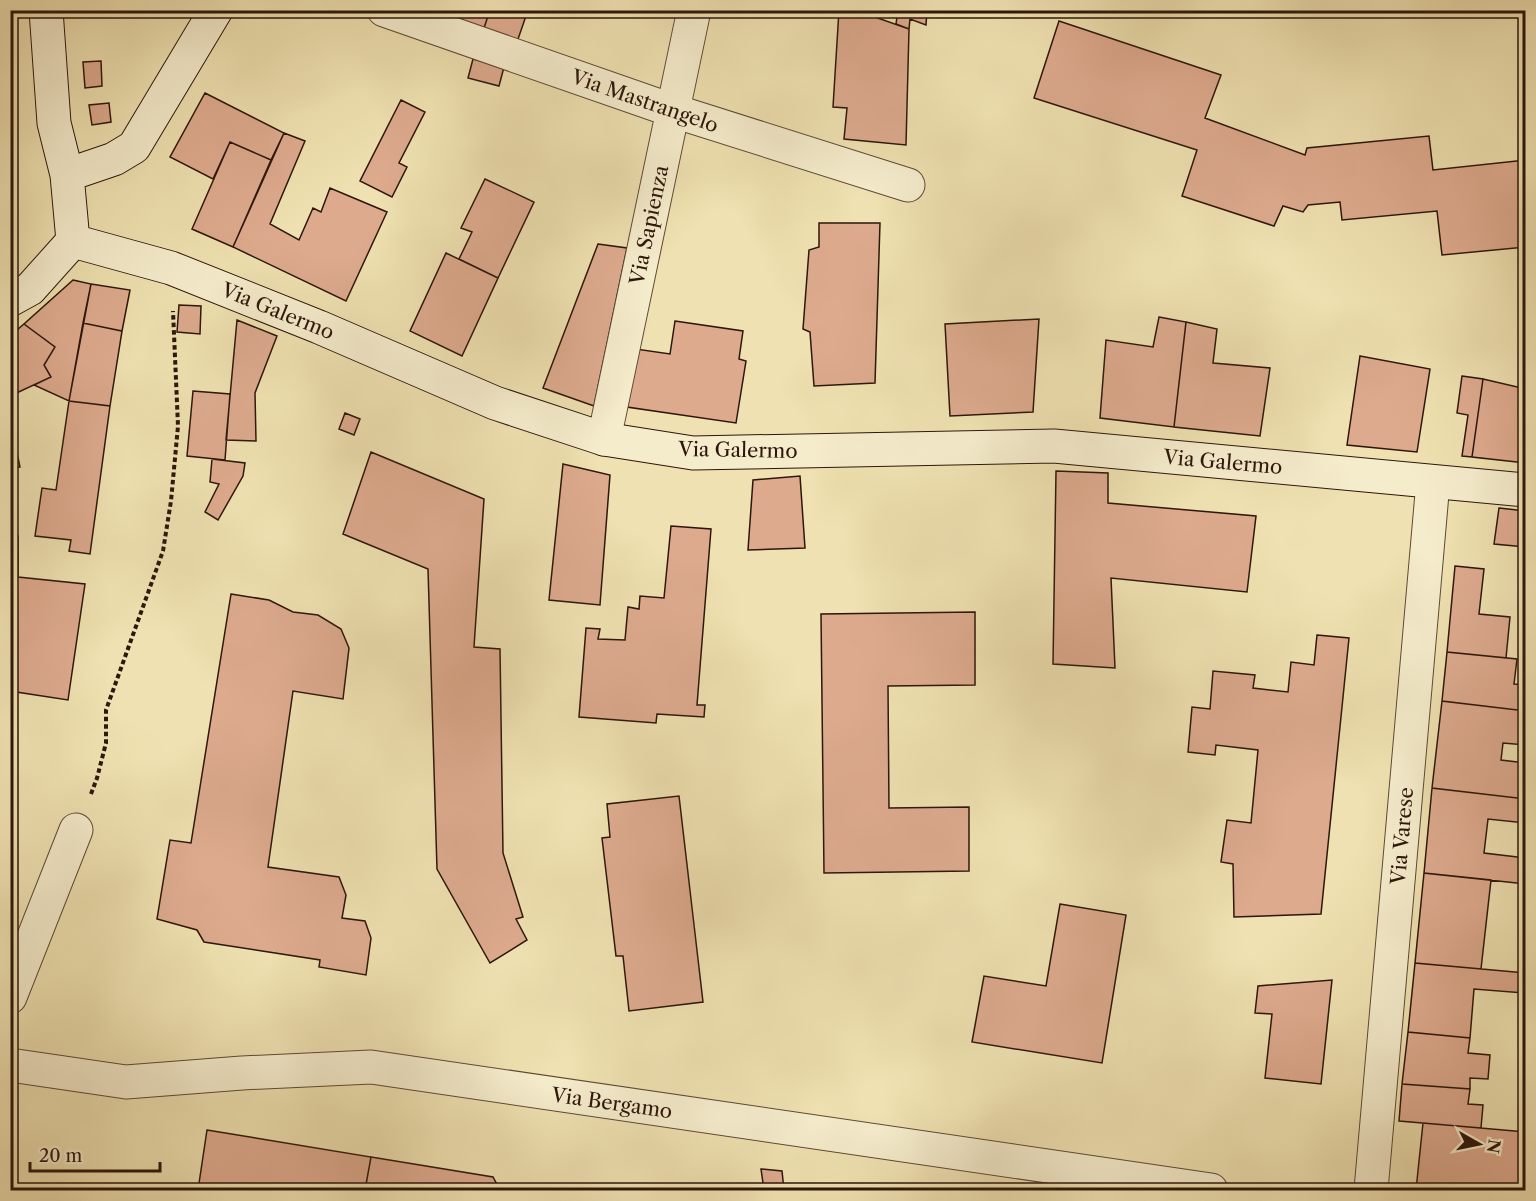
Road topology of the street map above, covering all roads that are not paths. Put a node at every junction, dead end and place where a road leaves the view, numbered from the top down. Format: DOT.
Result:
graph roads {
  1 [pos="46,10"];
  2 [pos="216,10"];
  3 [pos="384,10"];
  4 [pos="694,10"];
  5 [pos="674,111"];
  6 [pos="67,175"];
  7 [pos="908,185"];
  8 [pos="74,241"];
  9 [pos="10,300"];
  10 [pos="604,439"];
  11 [pos="1433,482"];
  12 [pos="1526,490"];
  13 [pos="76,830"];
  14 [pos="10,997"];
  15 [pos="10,1065"];
  16 [pos="1211,1191"];
  17 [pos="1371,1191"];
  1 -- 6 [label="street"];
  2 -- 6 [label="street"];
  3 -- 5 [label="street, Via Mastrangelo"];
  4 -- 5 [label="street, Via Sapienza"];
  5 -- 7 [label="street, Via Mastrangelo"];
  5 -- 10 [label="street, Via Sapienza"];
  6 -- 8 [label="street"];
  8 -- 9 [label="street"];
  8 -- 10 [label="street, Via Galermo"];
  10 -- 11 [label="street, Via Galermo"];
  11 -- 12 [label="street, Via Galermo"];
  11 -- 17 [label="street, Via Varese"];
  13 -- 14 [label="street"];
  15 -- 16 [label="street, Via Bergamo"];
}
